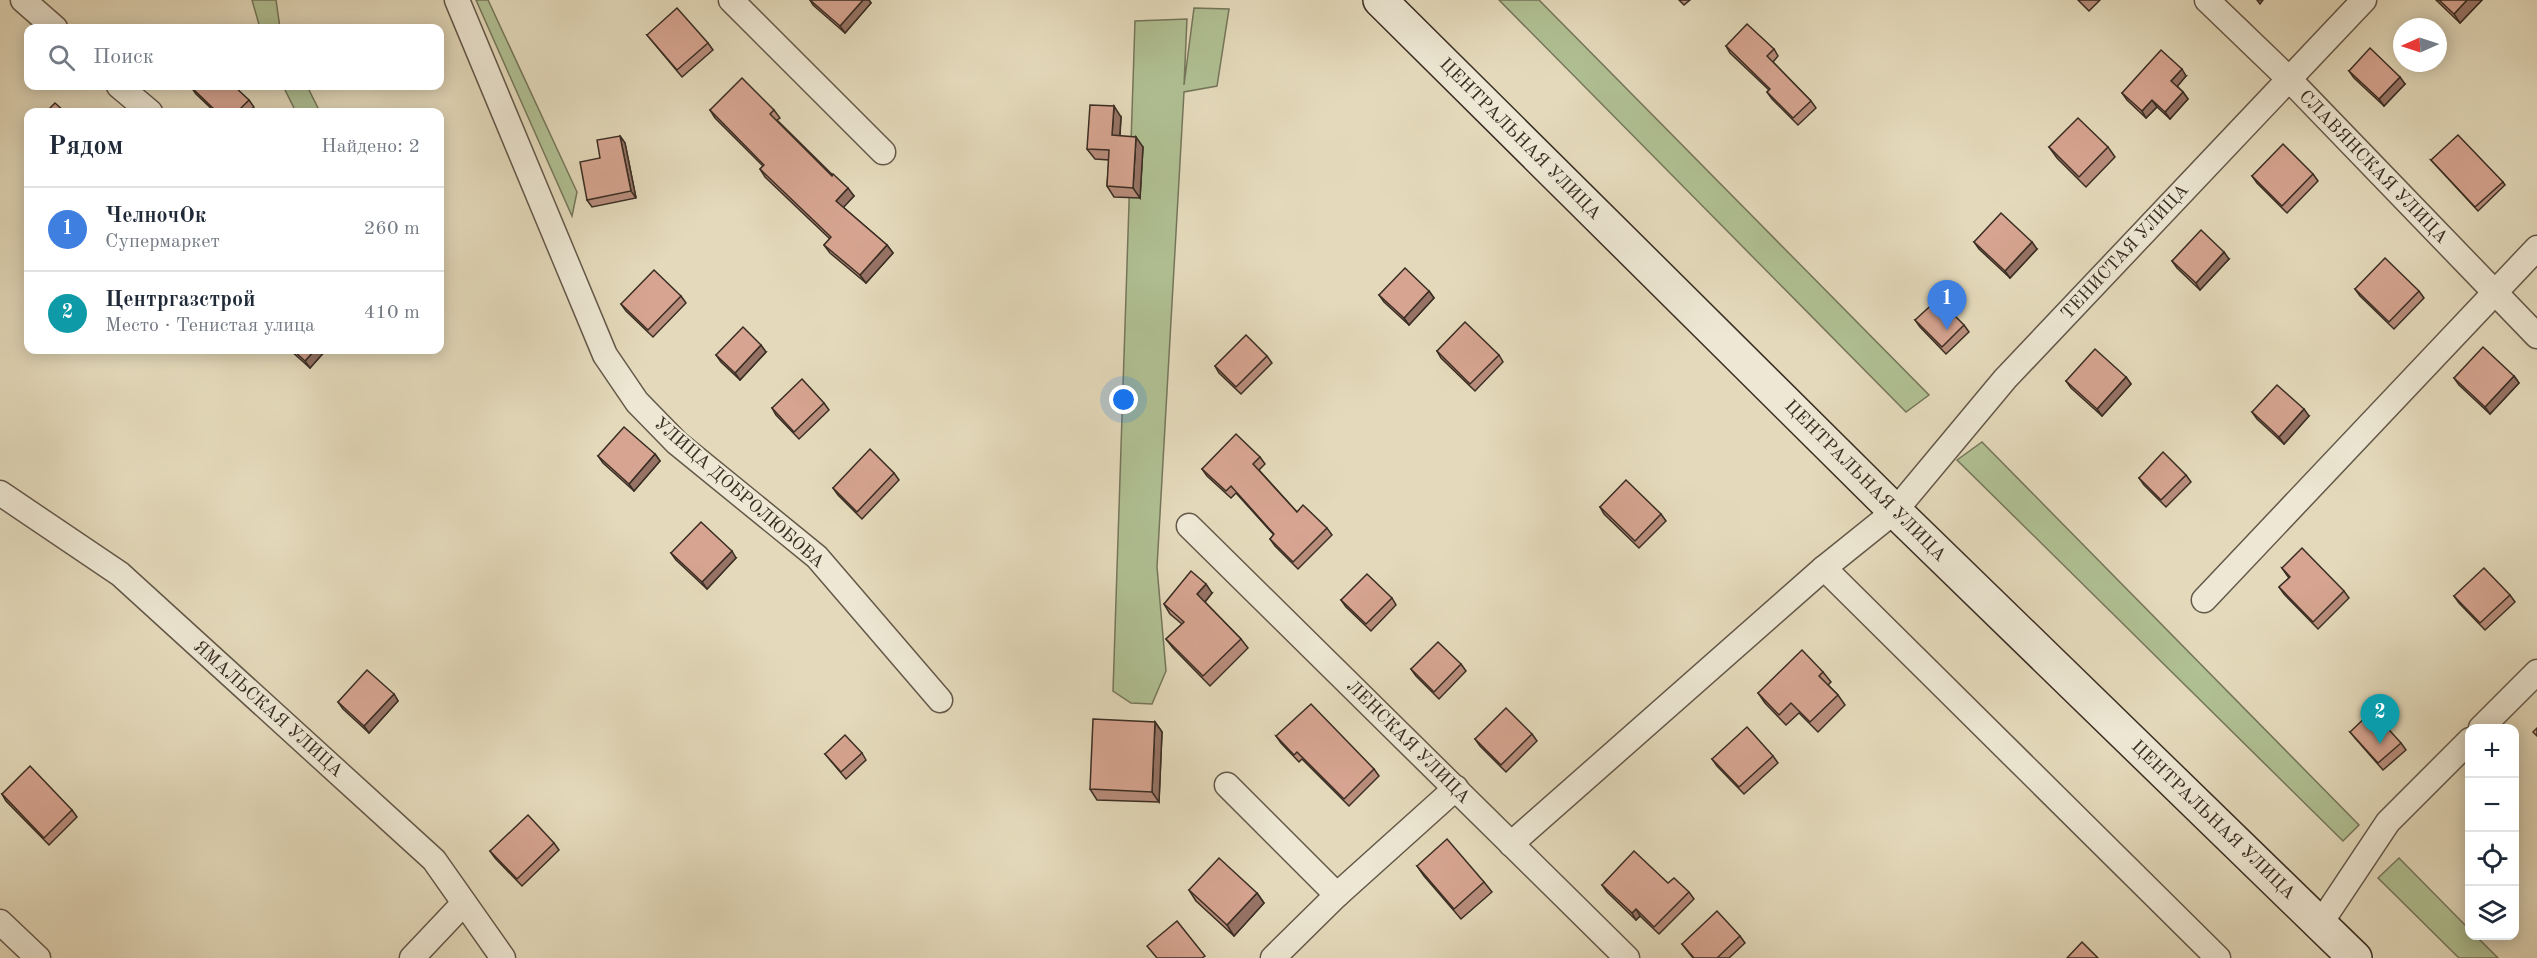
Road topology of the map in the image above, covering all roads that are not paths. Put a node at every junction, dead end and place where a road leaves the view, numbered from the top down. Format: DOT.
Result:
graph roads {
  1 [pos="22,0"];
  2 [pos="457,0"];
  3 [pos="731,0"];
  4 [pos="1380,0"];
  5 [pos="2208,0"];
  6 [pos="2364,0"];
  7 [pos="50,24"];
  8 [pos="2288,78"];
  9 [pos="124,90"];
  10 [pos="145,108"];
  11 [pos="883,152"];
  12 [pos="2537,248"];
  13 [pos="2493,292"];
  14 [pos="2537,336"];
  15 [pos="0,493"];
  16 [pos="1895,511"];
  17 [pos="1189,526"];
  18 [pos="1824,568"];
  19 [pos="2204,600"];
  20 [pos="2537,672"];
  21 [pos="940,700"];
  22 [pos="2486,724"];
  23 [pos="2465,744"];
  24 [pos="1227,785"];
  25 [pos="1456,788"];
  26 [pos="1511,844"];
  27 [pos="1336,895"];
  28 [pos="464,903"];
  29 [pos="0,922"];
  30 [pos="2320,924"];
  31 [pos="38,958"];
  32 [pos="412,958"];
  33 [pos="503,958"];
  34 [pos="1273,958"];
  35 [pos="1627,958"];
  36 [pos="2218,958"];
  37 [pos="2355,958"];
  1 -- 7 [label="street"];
  2 -- 21 [label="street, УЛИЦА ДОБРОЛЮБОВА"];
  3 -- 11 [label="street"];
  4 -- 16 [label="main road, ЦЕНТРАЛЬНАЯ УЛИЦА"];
  5 -- 8 [label="street, СЛАВЯНСКАЯ УЛИЦА"];
  6 -- 8 [label="street, ТЕНИСТАЯ УЛИЦА"];
  8 -- 13 [label="street, СЛАВЯНСКАЯ УЛИЦА"];
  8 -- 16 [label="street, ТЕНИСТАЯ УЛИЦА"];
  9 -- 10 [label="street"];
  12 -- 13 [label="street"];
  13 -- 14 [label="street, СЛАВЯНСКАЯ УЛИЦА"];
  13 -- 19 [label="street"];
  15 -- 28 [label="street, ЯМАЛЬСКАЯ УЛИЦА"];
  16 -- 18 [label="street, ТЕНИСТАЯ УЛИЦА"];
  16 -- 30 [label="main road, ЦЕНТРАЛЬНАЯ УЛИЦА"];
  17 -- 25 [label="street, ЛЕНСКАЯ УЛИЦА"];
  18 -- 26 [label="street, ТЕНИСТАЯ УЛИЦА"];
  18 -- 36 [label="street"];
  20 -- 22 [label="street"];
  23 -- 30 [label="street"];
  24 -- 27 [label="street"];
  25 -- 26 [label="street, ЛЕНСКАЯ УЛИЦА"];
  25 -- 27 [label="street"];
  26 -- 35 [label="street, ЛЕНСКАЯ УЛИЦА"];
  27 -- 34 [label="street"];
  28 -- 32 [label="street"];
  28 -- 33 [label="street, ЯМАЛЬСКАЯ УЛИЦА"];
  29 -- 31 [label="street"];
  30 -- 37 [label="main road, ЦЕНТРАЛЬНАЯ УЛИЦА"];
}
